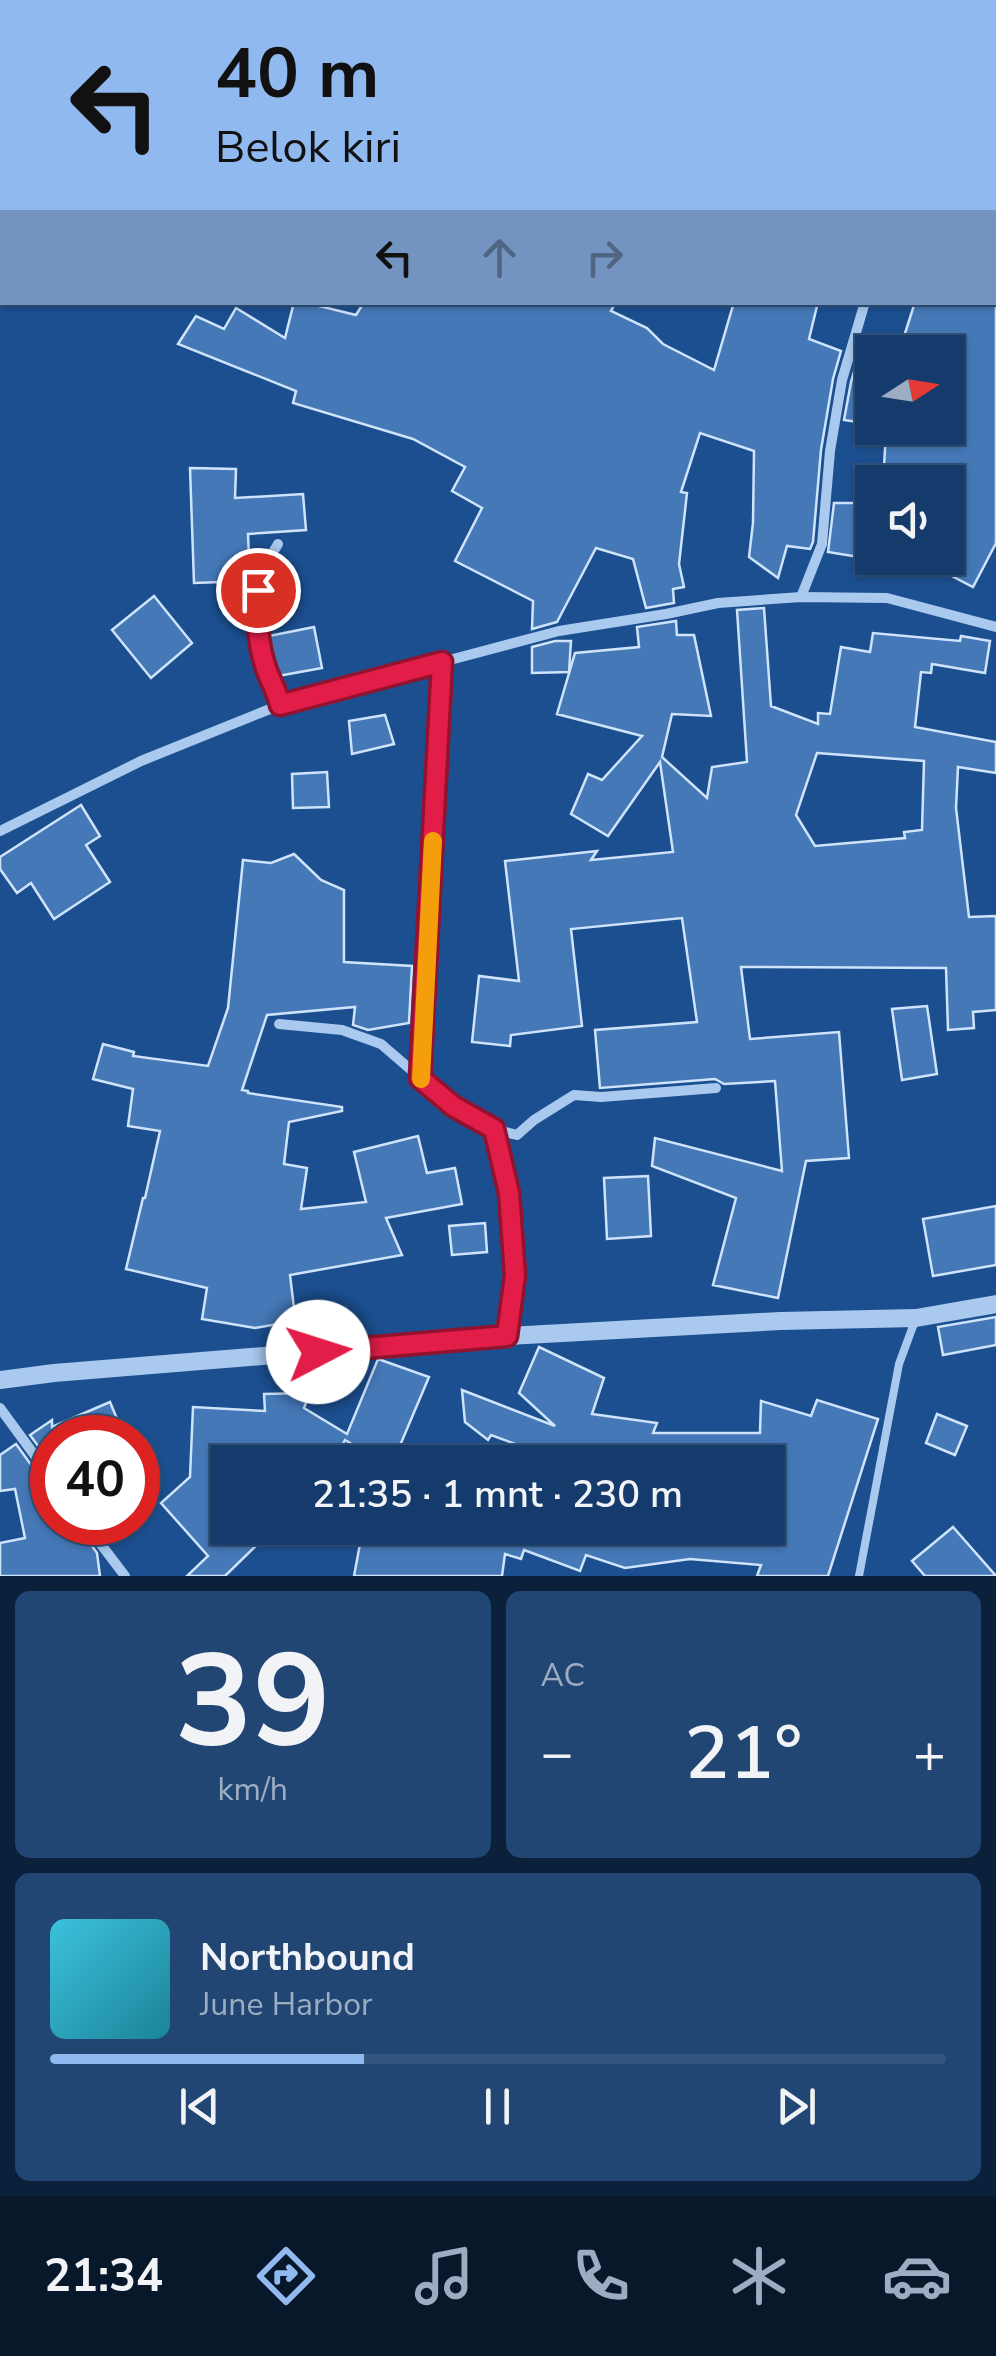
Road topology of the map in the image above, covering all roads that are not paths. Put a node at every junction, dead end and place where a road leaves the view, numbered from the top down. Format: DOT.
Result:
graph roads {
  1 [pos="864,305"];
  2 [pos="278,544"];
  3 [pos="801,597"];
  4 [pos="996,628"];
  5 [pos="442,662"];
  6 [pos="280,705"];
  7 [pos="0,832"];
  8 [pos="278,1024"];
  9 [pos="420,1078"];
  10 [pos="716,1088"];
  11 [pos="494,1129"];
  12 [pos="996,1304"];
  13 [pos="916,1318"];
  14 [pos="507,1336"];
  15 [pos="0,1380"];
  16 [pos="0,1408"];
  17 [pos="30,1449"];
  18 [pos="101,1545"];
  19 [pos="125,1576"];
  20 [pos="859,1576"];
  1 -- 3 [label="street"];
  2 -- 6 [label="street"];
  3 -- 4 [label="street"];
  3 -- 5 [label="street"];
  5 -- 6 [label="street"];
  5 -- 9 [label="street"];
  6 -- 7 [label="street"];
  8 -- 9 [label="street"];
  9 -- 11 [label="street"];
  10 -- 11 [label="street"];
  11 -- 14 [label="street"];
  12 -- 13 [label="street"];
  13 -- 14 [label="street"];
  13 -- 20 [label="lane"];
  14 -- 15 [label="street"];
  16 -- 17 [label="street"];
  18 -- 19 [label="street"];
}
